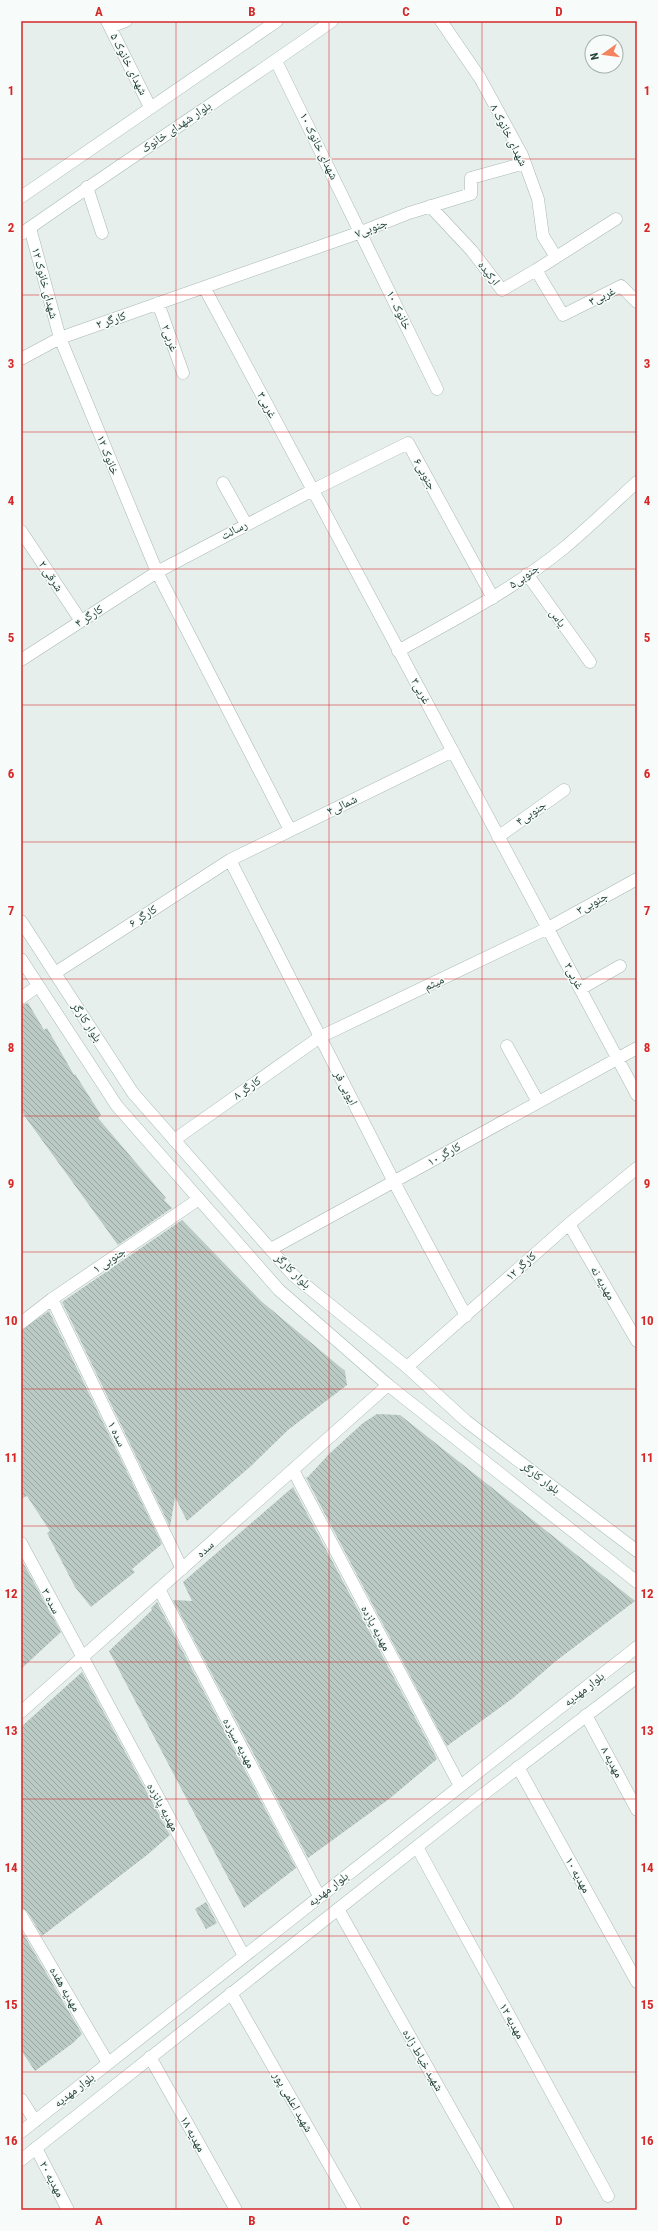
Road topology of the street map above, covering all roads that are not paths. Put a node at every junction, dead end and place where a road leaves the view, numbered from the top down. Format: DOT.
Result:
graph roads {
  1 [pos="126,21"];
  2 [pos="277,21"];
  3 [pos="332,21"];
  4 [pos="441,21"];
  5 [pos="109,24"];
  6 [pos="276,61"];
  7 [pos="150,107"];
  8 [pos="524,163"];
  9 [pos="87,187"];
  10 [pos="21,197"];
  11 [pos="430,206"];
  12 [pos="616,219"];
  13 [pos="26,231"];
  14 [pos="102,232"];
  15 [pos="361,232"];
  16 [pos="556,257"];
  17 [pos="536,270"];
  18 [pos="204,287"];
  19 [pos="637,302"];
  20 [pos="158,303"];
  21 [pos="60,338"];
  22 [pos="21,359"];
  23 [pos="183,374"];
  24 [pos="437,389"];
  25 [pos="637,482"];
  26 [pos="224,483"];
  27 [pos="313,490"];
  28 [pos="246,524"];
  29 [pos="21,531"];
  30 [pos="156,572"];
  31 [pos="527,574"];
  32 [pos="493,598"];
  33 [pos="81,621"];
  34 [pos="398,650"];
  35 [pos="21,660"];
  36 [pos="590,662"];
  37 [pos="453,751"];
  38 [pos="564,790"];
  39 [pos="290,830"];
  40 [pos="498,837"];
  41 [pos="230,860"];
  42 [pos="637,878"];
  43 [pos="21,921"];
  44 [pos="548,928"];
  45 [pos="21,959"];
  46 [pos="620,966"];
  47 [pos="55,973"];
  48 [pos="38,986"];
  49 [pos="580,989"];
  50 [pos="21,998"];
  51 [pos="320,1037"];
  52 [pos="507,1046"];
  53 [pos="637,1048"];
  54 [pos="617,1058"];
  55 [pos="637,1095"];
  56 [pos="538,1102"];
  57 [pos="174,1140"];
  58 [pos="637,1168"];
  59 [pos="394,1182"];
  60 [pos="199,1199"];
  61 [pos="569,1224"];
  62 [pos="271,1249"];
  63 [pos="52,1299"];
  64 [pos="466,1316"];
  65 [pos="21,1323"];
  66 [pos="637,1341"];
  67 [pos="407,1367"];
  68 [pos="388,1385"];
  69 [pos="293,1470"];
  70 [pos="21,1543"];
  71 [pos="637,1551"];
  72 [pos="182,1569"];
  73 [pos="637,1582"];
  74 [pos="159,1589"];
  75 [pos="637,1647"];
  76 [pos="82,1658"];
  77 [pos="637,1677"];
  78 [pos="21,1712"];
  79 [pos="586,1715"];
  80 [pos="542,1722"];
  81 [pos="554,1740"];
  82 [pos="518,1767"];
  83 [pos="460,1786"];
  84 [pos="637,1810"];
  85 [pos="417,1847"];
  86 [pos="319,1896"];
  87 [pos="338,1909"];
  88 [pos="21,1915"];
  89 [pos="244,1956"];
  90 [pos="637,1982"];
  91 [pos="231,1993"];
  92 [pos="150,2057"];
  93 [pos="108,2063"];
  94 [pos="21,2099"];
  95 [pos="35,2121"];
  96 [pos="21,2132"];
  97 [pos="36,2148"];
  98 [pos="21,2160"];
  99 [pos="608,2196"];
  100 [pos="68,2210"];
  101 [pos="236,2210"];
  102 [pos="356,2210"];
  103 [pos="508,2210"];
  1 -- 5 [label="street"];
  2 -- 7 [label="street"];
  3 -- 6 [label="street, بلوار شهدای خانوک"];
  4 -- 8 [label="street, شهدای خانوک ۸"];
  5 -- 7 [label="street, شهدای خانوک ۵"];
  6 -- 9 [label="street, بلوار شهدای خانوک"];
  6 -- 15 [label="street, شهدای خانوک ۱۰"];
  7 -- 10 [label="street"];
  8 -- 11 [label="street, جنوبی۷"];
  8 -- 16 [label="street, شهدای خانوک ۸"];
  9 -- 13 [label="street, بلوار شهدای خانوک"];
  9 -- 14 [label="street"];
  11 -- 15 [label="street, جنوبی۷"];
  11 -- 17 [label="street, ارکیده"];
  12 -- 16 [label="street"];
  13 -- 21 [label="street, ۱۲ شهدای خانوک"];
  15 -- 18 [label="street, جنوبی۷"];
  15 -- 24 [label="street, خانوک ۱۰"];
  16 -- 17 [label="street"];
  17 -- 19 [label="street, غربی۳"];
  18 -- 20 [label="street, کارگر ۲"];
  18 -- 27 [label="street, غربی۳"];
  20 -- 21 [label="street, کارگر ۲"];
  20 -- 23 [label="street, غربی۲"];
  21 -- 22 [label="street, کارگر ۲"];
  21 -- 30 [label="street, خانوک ۱۲"];
  25 -- 31 [label="street, جنوبی۵"];
  26 -- 28 [label="street"];
  27 -- 28 [label="street, رسالت"];
  27 -- 32 [label="street, جنوبی۶"];
  27 -- 34 [label="street, غربی۳"];
  28 -- 30 [label="street, رسالت"];
  29 -- 33 [label="street, شرقی ۲"];
  30 -- 33 [label="street, کارگر ۴"];
  30 -- 39 [label="street, خانوک ۱۲"];
  31 -- 32 [label="street, جنوبی۵"];
  31 -- 36 [label="street, یاس"];
  32 -- 34 [label="street, جنوبی۵"];
  33 -- 35 [label="street, کارگر ۴"];
  34 -- 37 [label="street, غربی۳"];
  37 -- 39 [label="street, شمالی۴"];
  37 -- 40 [label="street, غربی۳"];
  38 -- 40 [label="street, جنوبی۴"];
  39 -- 41 [label="street, شمالی۴"];
  40 -- 44 [label="street, غربی۳"];
  41 -- 47 [label="street, کارگر ۶"];
  41 -- 51 [label="street, ایوبی فر"];
  42 -- 44 [label="street, جنوبی۳"];
  43 -- 47 [label="street, بلوار کارگر"];
  44 -- 49 [label="street, غربی۳"];
  44 -- 51 [label="street, میثم"];
  45 -- 48 [label="street, بلوار کارگر"];
  46 -- 49 [label="street"];
  47 -- 57 [label="street, بلوار کارگر"];
  48 -- 50 [label="street"];
  48 -- 60 [label="street, بلوار کارگر"];
  49 -- 54 [label="street, غربی۳"];
  51 -- 57 [label="street, کارگر ۸"];
  51 -- 59 [label="street, ایوبی فر"];
  52 -- 56 [label="street"];
  53 -- 54 [label="street, کارگر ۱۰"];
  54 -- 55 [label="street, غربی۳"];
  54 -- 56 [label="street, کارگر ۱۰"];
  56 -- 59 [label="street, کارگر ۱۰"];
  57 -- 62 [label="street, بلوار کارگر"];
  58 -- 61 [label="street, کارگر ۱۲"];
  59 -- 62 [label="street, کارگر ۱۰"];
  59 -- 64 [label="street, ایوبی فر"];
  60 -- 63 [label="street, ۱ جنوبی"];
  60 -- 68 [label="street, بلوار کارگر"];
  61 -- 64 [label="street, کارگر ۱۲"];
  61 -- 66 [label="street, مهدیه نه"];
  62 -- 67 [label="street, بلوار کارگر"];
  63 -- 65 [label="street, ۱ جنوبی"];
  63 -- 72 [label="street, سده ۱"];
  64 -- 67 [label="street, کارگر ۱۲"];
  67 -- 71 [label="street, بلوار کارگر"];
  68 -- 69 [label="street, سده"];
  68 -- 73 [label="street, بلوار کارگر"];
  69 -- 72 [label="street, سده"];
  69 -- 83 [label="street, مهدیه یازده"];
  70 -- 76 [label="street, سده ۳"];
  72 -- 74 [label="street, سده"];
  74 -- 76 [label="street, سده"];
  74 -- 86 [label="street, مهدیه سیزده"];
  75 -- 80 [label="street, بلوار مهدیه"];
  76 -- 78 [label="street, سده"];
  76 -- 89 [label="street, مهدیه پانزده"];
  77 -- 79 [label="street, بلوار مهدیه"];
  79 -- 81 [label="street, بلوار مهدیه"];
  79 -- 84 [label="street, مهدیه ۸"];
  80 -- 81 [label="street"];
  80 -- 83 [label="street, بلوار مهدیه"];
  81 -- 82 [label="street, بلوار مهدیه"];
  82 -- 85 [label="street, بلوار مهدیه"];
  82 -- 90 [label="street, مهدیه ۱۰"];
  83 -- 86 [label="street, بلوار مهدیه"];
  85 -- 87 [label="street, بلوار مهدیه"];
  85 -- 99 [label="street, مهدیه ۱۲"];
  86 -- 89 [label="street, بلوار مهدیه"];
  87 -- 91 [label="street, بلوار مهدیه"];
  87 -- 103 [label="street, شهید خیاط زاده"];
  88 -- 93 [label="street, مهدیه هفده"];
  89 -- 93 [label="street, بلوار مهدیه"];
  91 -- 92 [label="street, بلوار مهدیه"];
  91 -- 102 [label="street, شهید اعلمی پور"];
  92 -- 97 [label="street, بلوار مهدیه"];
  92 -- 101 [label="street, مهدیه ۱۸"];
  93 -- 95 [label="street, بلوار مهدیه"];
  94 -- 95 [label="street"];
  95 -- 96 [label="street, بلوار مهدیه"];
  97 -- 98 [label="street, بلوار مهدیه"];
  97 -- 100 [label="street, مهدیه ۲۰"];
}
